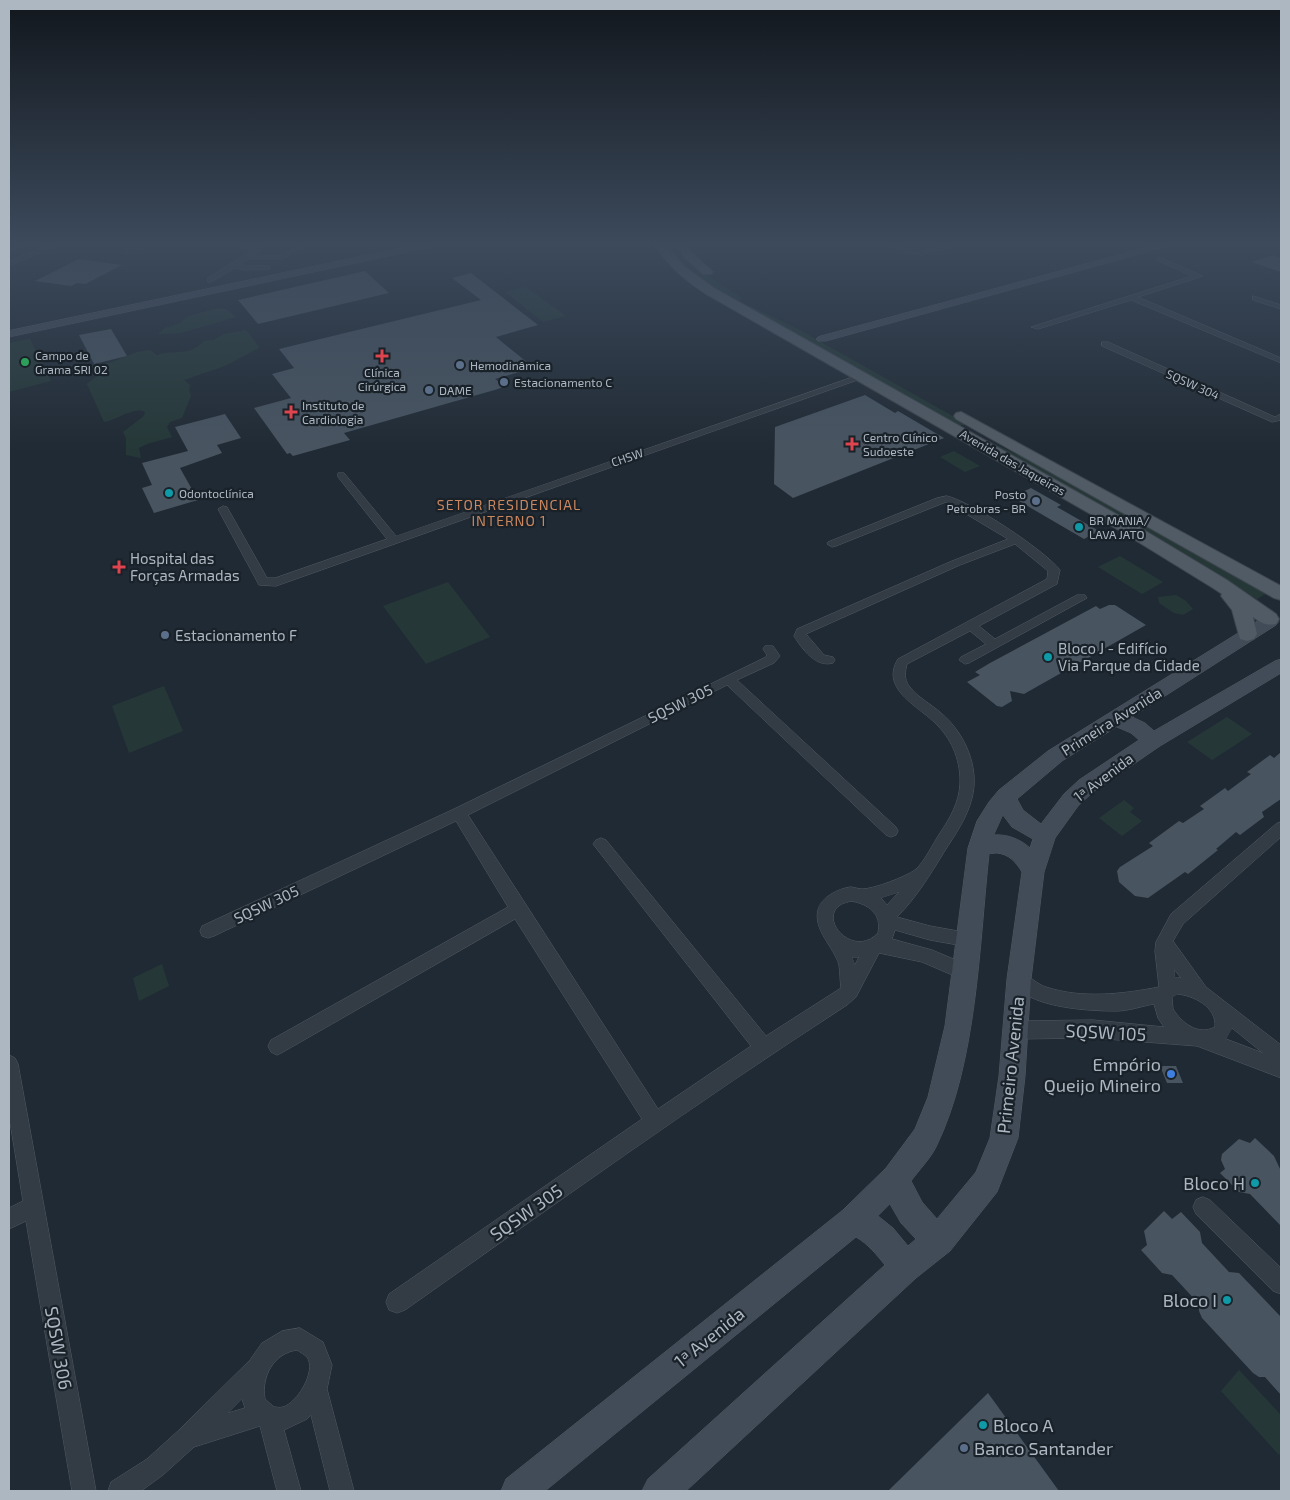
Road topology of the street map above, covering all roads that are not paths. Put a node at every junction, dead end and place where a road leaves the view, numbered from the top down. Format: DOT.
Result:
graph roads {
  1 [pos="76,312"];
  2 [pos="95,312"];
  3 [pos="746,312"];
  4 [pos="772,312"];
  5 [pos="897,312"];
  6 [pos="903,312"];
  7 [pos="1085,312"];
  8 [pos="1165,312"];
  9 [pos="64,317"];
  10 [pos="9,323"];
  11 [pos="1034,327"];
  12 [pos="9,334"];
  13 [pos="814,335"];
  14 [pos="1105,344"];
  15 [pos="839,349"];
  16 [pos="857,358"];
  17 [pos="1281,362"];
  18 [pos="881,372"];
  19 [pos="862,377"];
  20 [pos="948,408"];
  21 [pos="1281,417"];
  22 [pos="973,422"];
  23 [pos="952,427"];
  24 [pos="989,440"];
  25 [pos="341,475"];
  26 [pos="223,509"];
  27 [pos="393,539"];
  28 [pos="1016,540"];
  29 [pos="832,544"];
  30 [pos="1247,576"];
  31 [pos="1220,584"];
  32 [pos="1281,587"];
  33 [pos="1281,594"];
  34 [pos="1081,598"];
  35 [pos="1281,600"];
  36 [pos="1273,623"];
  37 [pos="970,624"];
  38 [pos="1247,634"];
  39 [pos="994,644"];
  40 [pos="769,649"];
  41 [pos="829,660"];
  42 [pos="965,660"];
  43 [pos="1281,665"];
  44 [pos="728,679"];
  45 [pos="1115,718"];
  46 [pos="1153,741"];
  47 [pos="1006,796"];
  48 [pos="459,813"];
  49 [pos="1281,828"];
  50 [pos="891,831"];
  51 [pos="1045,835"];
  52 [pos="602,844"];
  53 [pos="979,848"];
  54 [pos="1033,872"];
  55 [pos="920,874"];
  56 [pos="862,896"];
  57 [pos="518,909"];
  58 [pos="886,919"];
  59 [pos="208,931"];
  60 [pos="969,940"];
  61 [pos="838,942"];
  62 [pos="1164,942"];
  63 [pos="875,946"];
  64 [pos="964,972"];
  65 [pos="1019,979"];
  66 [pos="1200,990"];
  67 [pos="850,991"];
  68 [pos="1166,992"];
  69 [pos="1217,1005"];
  70 [pos="1016,1030"];
  71 [pos="1199,1039"];
  72 [pos="277,1046"];
  73 [pos="764,1048"];
  74 [pos="1281,1056"];
  75 [pos="9,1064"];
  76 [pos="1281,1069"];
  77 [pos="655,1122"];
  78 [pos="896,1178"];
  79 [pos="35,1205"];
  80 [pos="1203,1207"];
  81 [pos="9,1219"];
  82 [pos="853,1220"];
  83 [pos="939,1240"];
  84 [pos="905,1267"];
  85 [pos="1281,1283"];
  86 [pos="397,1302"];
  87 [pos="259,1365"];
  88 [pos="316,1389"];
  89 [pos="266,1416"];
  90 [pos="187,1438"];
  91 [pos="84,1491"];
  92 [pos="120,1491"];
  93 [pos="289,1491"];
  94 [pos="342,1491"];
  95 [pos="518,1491"];
  96 [pos="660,1491"];
  1 -- 9 [label="main road"];
  2 -- 9 [label="main road"];
  3 -- 19 [label="main road, Avenida das Jaqueiras"];
  4 -- 13 [label="main road"];
  5 -- 13 [label="main road"];
  6 -- 13 [label="main road"];
  7 -- 11 [label="street"];
  8 -- 17 [label="street"];
  9 -- 10 [label="main road"];
  9 -- 12 [label="main road"];
  13 -- 15 [label="main road"];
  14 -- 21 [label="street, SQSW 304"];
  16 -- 18 [label="main road"];
  19 -- 23 [label="main road, Avenida das Jaqueiras"];
  19 -- 27 [label="street, CHSW"];
  20 -- 22 [label="main road, Avenida das Jaqueiras"];
  22 -- 23 [label="main road"];
  22 -- 24 [label="main road, Avenida das Jaqueiras"];
  23 -- 24 [label="main road, Avenida das Jaqueiras"];
  24 -- 30 [label="main road, Avenida das Jaqueiras"];
  24 -- 31 [label="main road, Avenida das Jaqueiras"];
  25 -- 27 [label="street"];
  26 -- 27 [label="street, CHSW"];
  28 -- 29 [label="street"];
  28 -- 37 [label="street"];
  28 -- 41 [label="street"];
  30 -- 32 [label="main road"];
  30 -- 33 [label="main road, Avenida das Jaqueiras"];
  31 -- 36 [label="main road, Avenida das Jaqueiras"];
  31 -- 38 [label="main road"];
  34 -- 39 [label="street"];
  35 -- 36 [label="main road"];
  36 -- 38 [label="main road, Primeira Avenida"];
  37 -- 39 [label="street"];
  37 -- 55 [label="street"];
  38 -- 45 [label="main road, Primeira Avenida"];
  39 -- 42 [label="street"];
  40 -- 44 [label="street"];
  43 -- 46 [label="main road"];
  44 -- 48 [label="street, SQSW 305"];
  44 -- 50 [label="street, SQSW 305"];
  45 -- 46 [label="main road"];
  45 -- 47 [label="main road, Primeira Avenida"];
  46 -- 51 [label="main road, 1ª Avenida"];
  47 -- 51 [label="main road"];
  47 -- 53 [label="main road, Primeira Avenida"];
  48 -- 57 [label="street"];
  48 -- 59 [label="street, SQSW 305"];
  49 -- 62 [label="street"];
  51 -- 54 [label="main road, 1ª Avenida"];
  52 -- 73 [label="street"];
  53 -- 54 [label="main road"];
  53 -- 60 [label="main road"];
  54 -- 65 [label="main road, Primeiro Avenida"];
  55 -- 56 [label="street"];
  55 -- 58 [label="street"];
  56 -- 58 [label="street"];
  56 -- 61 [label="street"];
  57 -- 72 [label="street"];
  57 -- 77 [label="street"];
  58 -- 60 [label="street"];
  58 -- 63 [label="street"];
  60 -- 64 [label="main road"];
  61 -- 63 [label="street"];
  61 -- 67 [label="street"];
  62 -- 66 [label="street"];
  62 -- 68 [label="street"];
  63 -- 64 [label="street"];
  63 -- 67 [label="street, SQSW 305"];
  64 -- 78 [label="main road"];
  65 -- 68 [label="street, SQSW 105"];
  65 -- 70 [label="main road, Primeiro Avenida"];
  66 -- 68 [label="street"];
  66 -- 69 [label="street"];
  67 -- 73 [label="street, SQSW 305"];
  68 -- 71 [label="street"];
  69 -- 71 [label="street"];
  69 -- 74 [label="street"];
  70 -- 71 [label="street, SQSW 105"];
  70 -- 83 [label="main road, Primeiro Avenida"];
  71 -- 76 [label="street, SQSW 105"];
  73 -- 77 [label="street, SQSW 305"];
  75 -- 79 [label="street, SQSW 306"];
  77 -- 86 [label="street, SQSW 305"];
  78 -- 82 [label="main road, 1ª Avenida"];
  78 -- 83 [label="main road"];
  79 -- 81 [label="street"];
  79 -- 91 [label="street, SQSW 306"];
  80 -- 85 [label="street"];
  82 -- 84 [label="main road"];
  82 -- 95 [label="main road, 1ª Avenida"];
  83 -- 84 [label="main road"];
  84 -- 96 [label="main road"];
  87 -- 88 [label="street"];
  87 -- 89 [label="street"];
  87 -- 90 [label="street"];
  88 -- 89 [label="street"];
  88 -- 94 [label="street"];
  89 -- 90 [label="street"];
  89 -- 93 [label="street"];
  90 -- 92 [label="street"];
}
